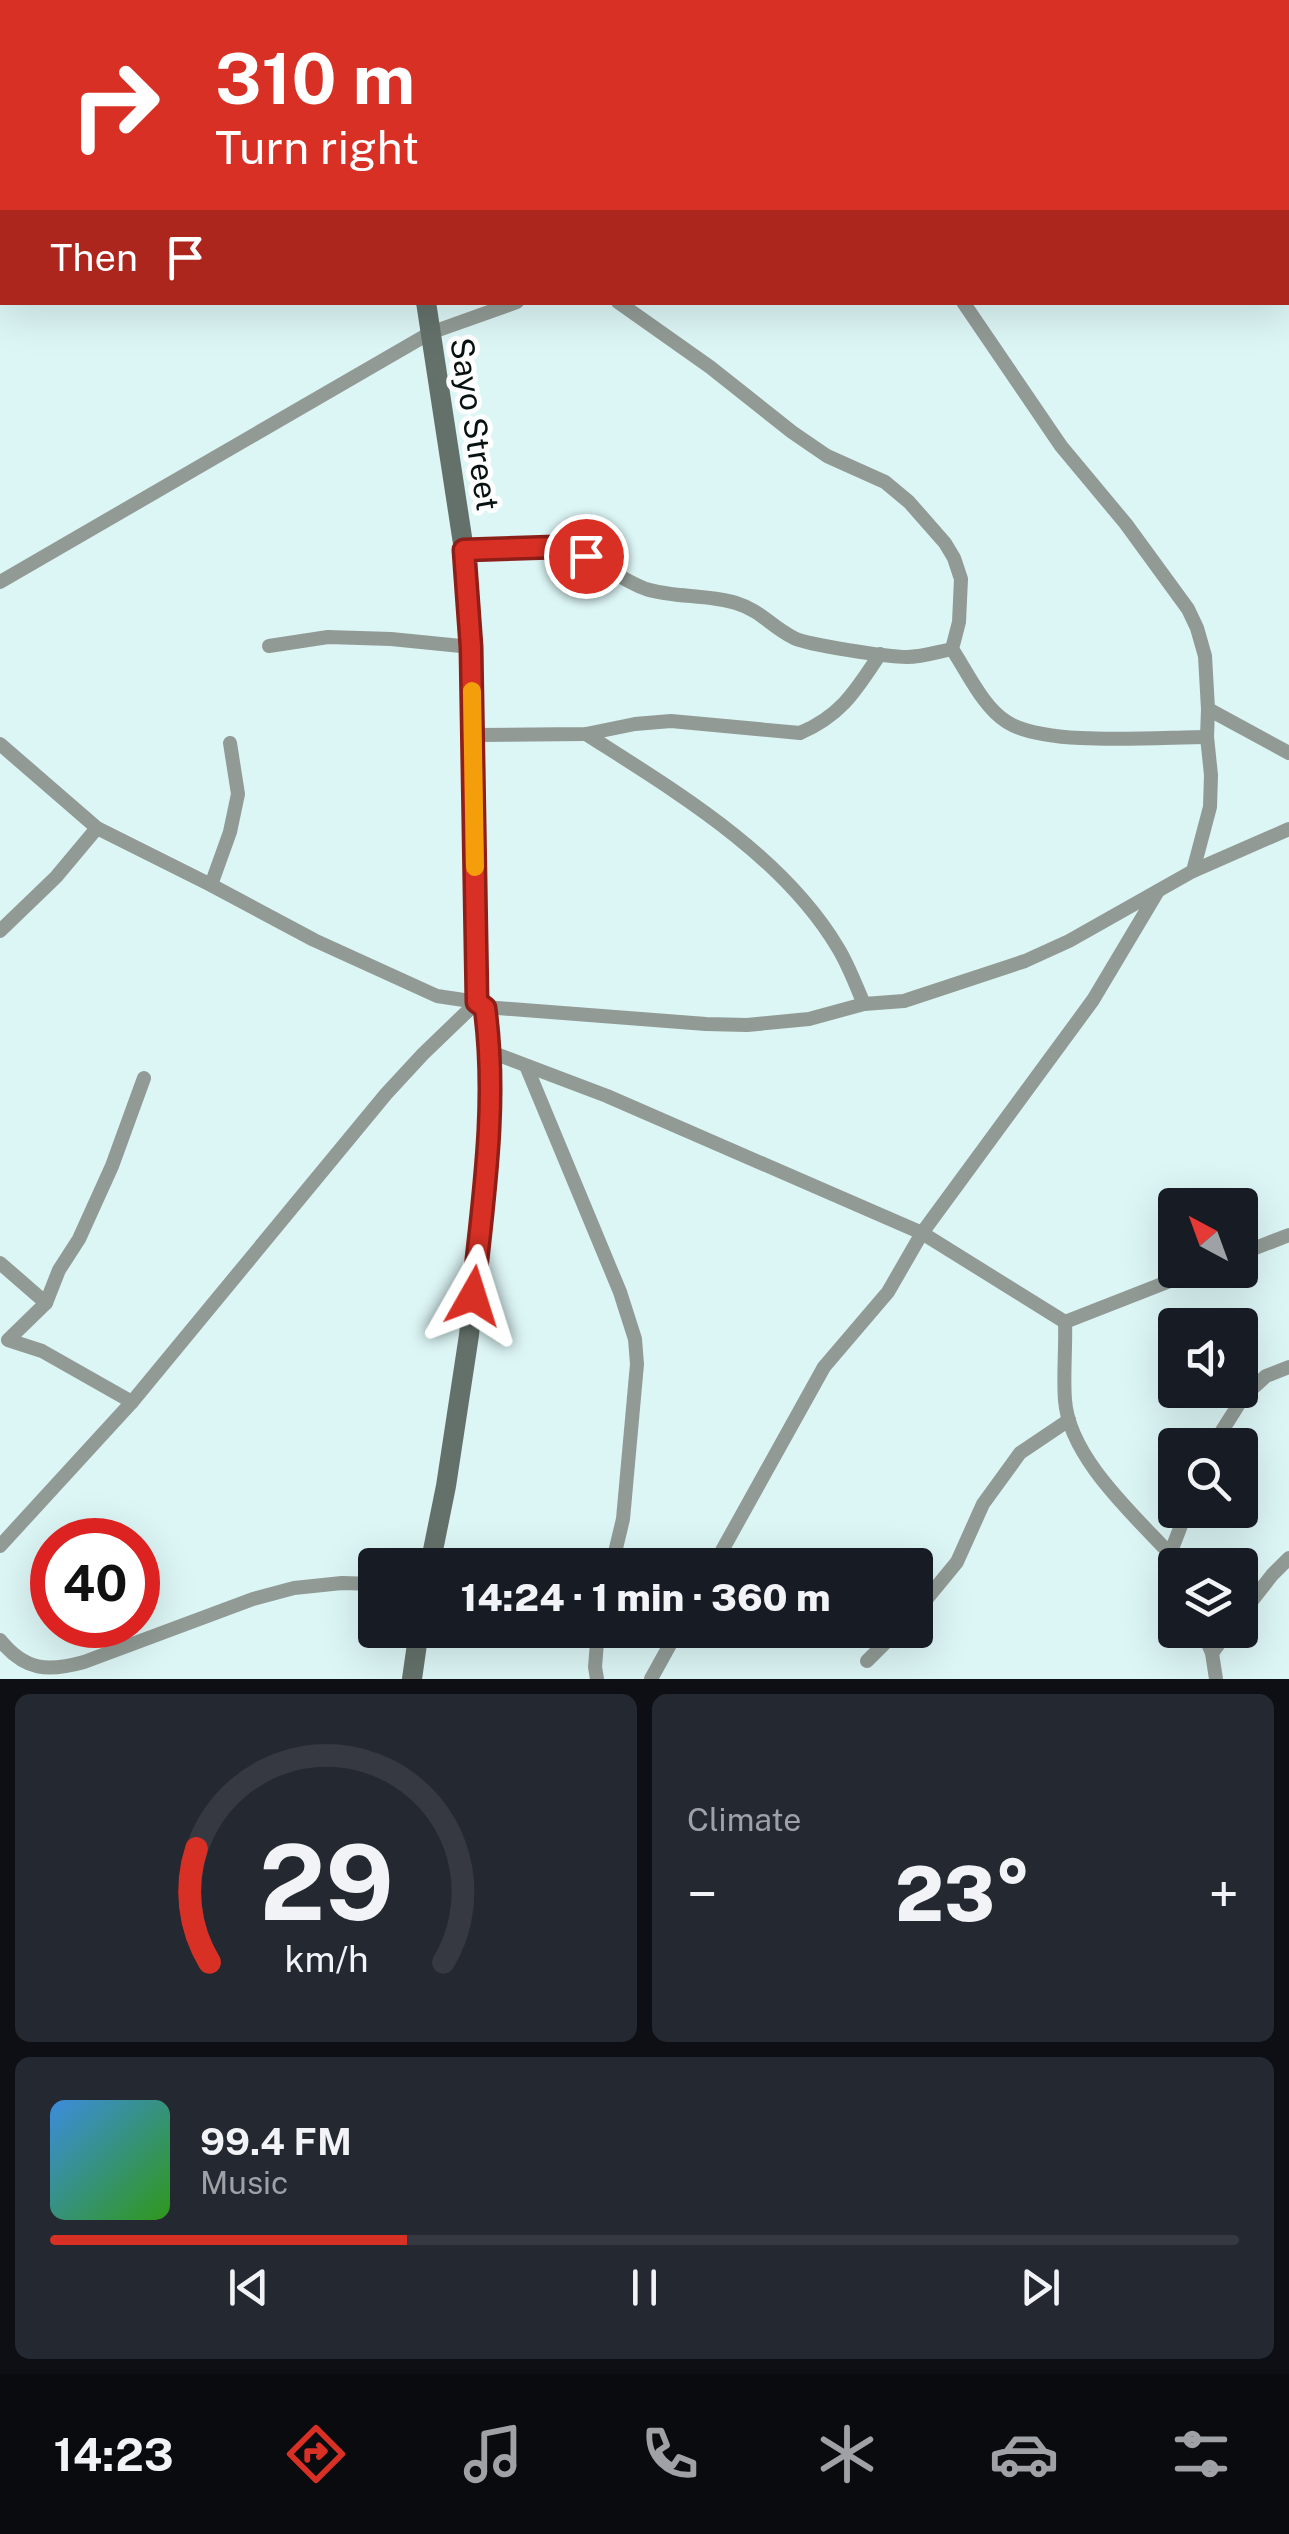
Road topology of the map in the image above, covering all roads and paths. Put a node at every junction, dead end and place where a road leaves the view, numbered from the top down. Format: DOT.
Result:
graph roads {
  1 [pos="426,305"];
  2 [pos="509,305"];
  3 [pos="622,305"];
  4 [pos="965,305"];
  5 [pos="430,334"];
  6 [pos="464,550"];
  7 [pos="0,582"];
  8 [pos="268,646"];
  9 [pos="471,647"];
  10 [pos="952,649"];
  11 [pos="880,654"];
  12 [pos="1208,709"];
  13 [pos="586,734"];
  14 [pos="474,736"];
  15 [pos="1207,737"];
  16 [pos="230,742"];
  17 [pos="0,744"];
  18 [pos="1289,753"];
  19 [pos="96,828"];
  20 [pos="1289,829"];
  21 [pos="1193,870"];
  22 [pos="211,885"];
  23 [pos="1158,890"];
  24 [pos="0,930"];
  25 [pos="864,1004"];
  26 [pos="481,1005"];
  27 [pos="491,1052"];
  28 [pos="527,1068"];
  29 [pos="144,1078"];
  30 [pos="922,1234"];
  31 [pos="1289,1235"];
  32 [pos="1258,1247"];
  33 [pos="0,1263"];
  34 [pos="1158,1286"];
  35 [pos="46,1303"];
  36 [pos="1065,1322"];
  37 [pos="4,1344"];
  38 [pos="1289,1366"];
  39 [pos="132,1402"];
  40 [pos="1068,1420"];
  41 [pos="1224,1428"];
  42 [pos="1,1548"];
  43 [pos="433,1548"];
  44 [pos="616,1548"];
  45 [pos="723,1548"];
  46 [pos="1161,1548"];
  47 [pos="1289,1558"];
  48 [pos="358,1583"];
  49 [pos="933,1591"];
  50 [pos="1258,1593"];
  51 [pos="0,1640"];
  52 [pos="416,1648"];
  53 [pos="597,1648"];
  54 [pos="668,1648"];
  55 [pos="879,1648"];
  56 [pos="1210,1648"];
  57 [pos="1215,1648"];
  58 [pos="1212,1652"];
  59 [pos="866,1661"];
  60 [pos="412,1679"];
  61 [pos="597,1679"];
  62 [pos="651,1679"];
  63 [pos="1216,1679"];
  1 -- 5 [label="street, Sayo Street"];
  2 -- 5 [label="street"];
  3 -- 10 [label="street"];
  4 -- 12 [label="street"];
  5 -- 6 [label="street, Sayo Street"];
  5 -- 7 [label="street"];
  6 -- 9 [label="street, Sayo Street"];
  6 -- 11 [label="street"];
  8 -- 9 [label="street"];
  9 -- 14 [label="street, Sayo Street"];
  10 -- 11 [label="street"];
  10 -- 15 [label="street"];
  11 -- 13 [label="street"];
  12 -- 15 [label="street"];
  12 -- 18 [label="street"];
  13 -- 14 [label="street"];
  13 -- 25 [label="street"];
  14 -- 26 [label="street, Sayo Street"];
  15 -- 21 [label="street"];
  16 -- 22 [label="street"];
  17 -- 19 [label="street"];
  19 -- 22 [label="street"];
  19 -- 24 [label="street"];
  20 -- 21 [label="street"];
  21 -- 23 [label="street"];
  22 -- 26 [label="street"];
  23 -- 25 [label="street"];
  23 -- 30 [label="street"];
  25 -- 26 [label="street"];
  26 -- 27 [label="street, Sayo Street"];
  26 -- 39 [label="street"];
  27 -- 28 [label="street"];
  27 -- 43 [label="street, Sayo Street"];
  28 -- 30 [label="street"];
  28 -- 44 [label="street"];
  29 -- 35 [label="street"];
  30 -- 36 [label="street"];
  30 -- 45 [label="street"];
  31 -- 32 [label="street"];
  33 -- 35 [label="street"];
  34 -- 36 [label="street"];
  35 -- 37 [label="street"];
  36 -- 40 [label="street"];
  37 -- 39 [label="street"];
  38 -- 41 [label="street"];
  39 -- 42 [label="street"];
  40 -- 46 [label="street"];
  40 -- 49 [label="street"];
  47 -- 50 [label="street"];
  48 -- 51 [label="street"];
  52 -- 60 [label="street"];
  53 -- 61 [label="street"];
  54 -- 62 [label="street"];
  55 -- 59 [label="street"];
  56 -- 58 [label="street"];
  57 -- 58 [label="street"];
  58 -- 63 [label="street"];
}
